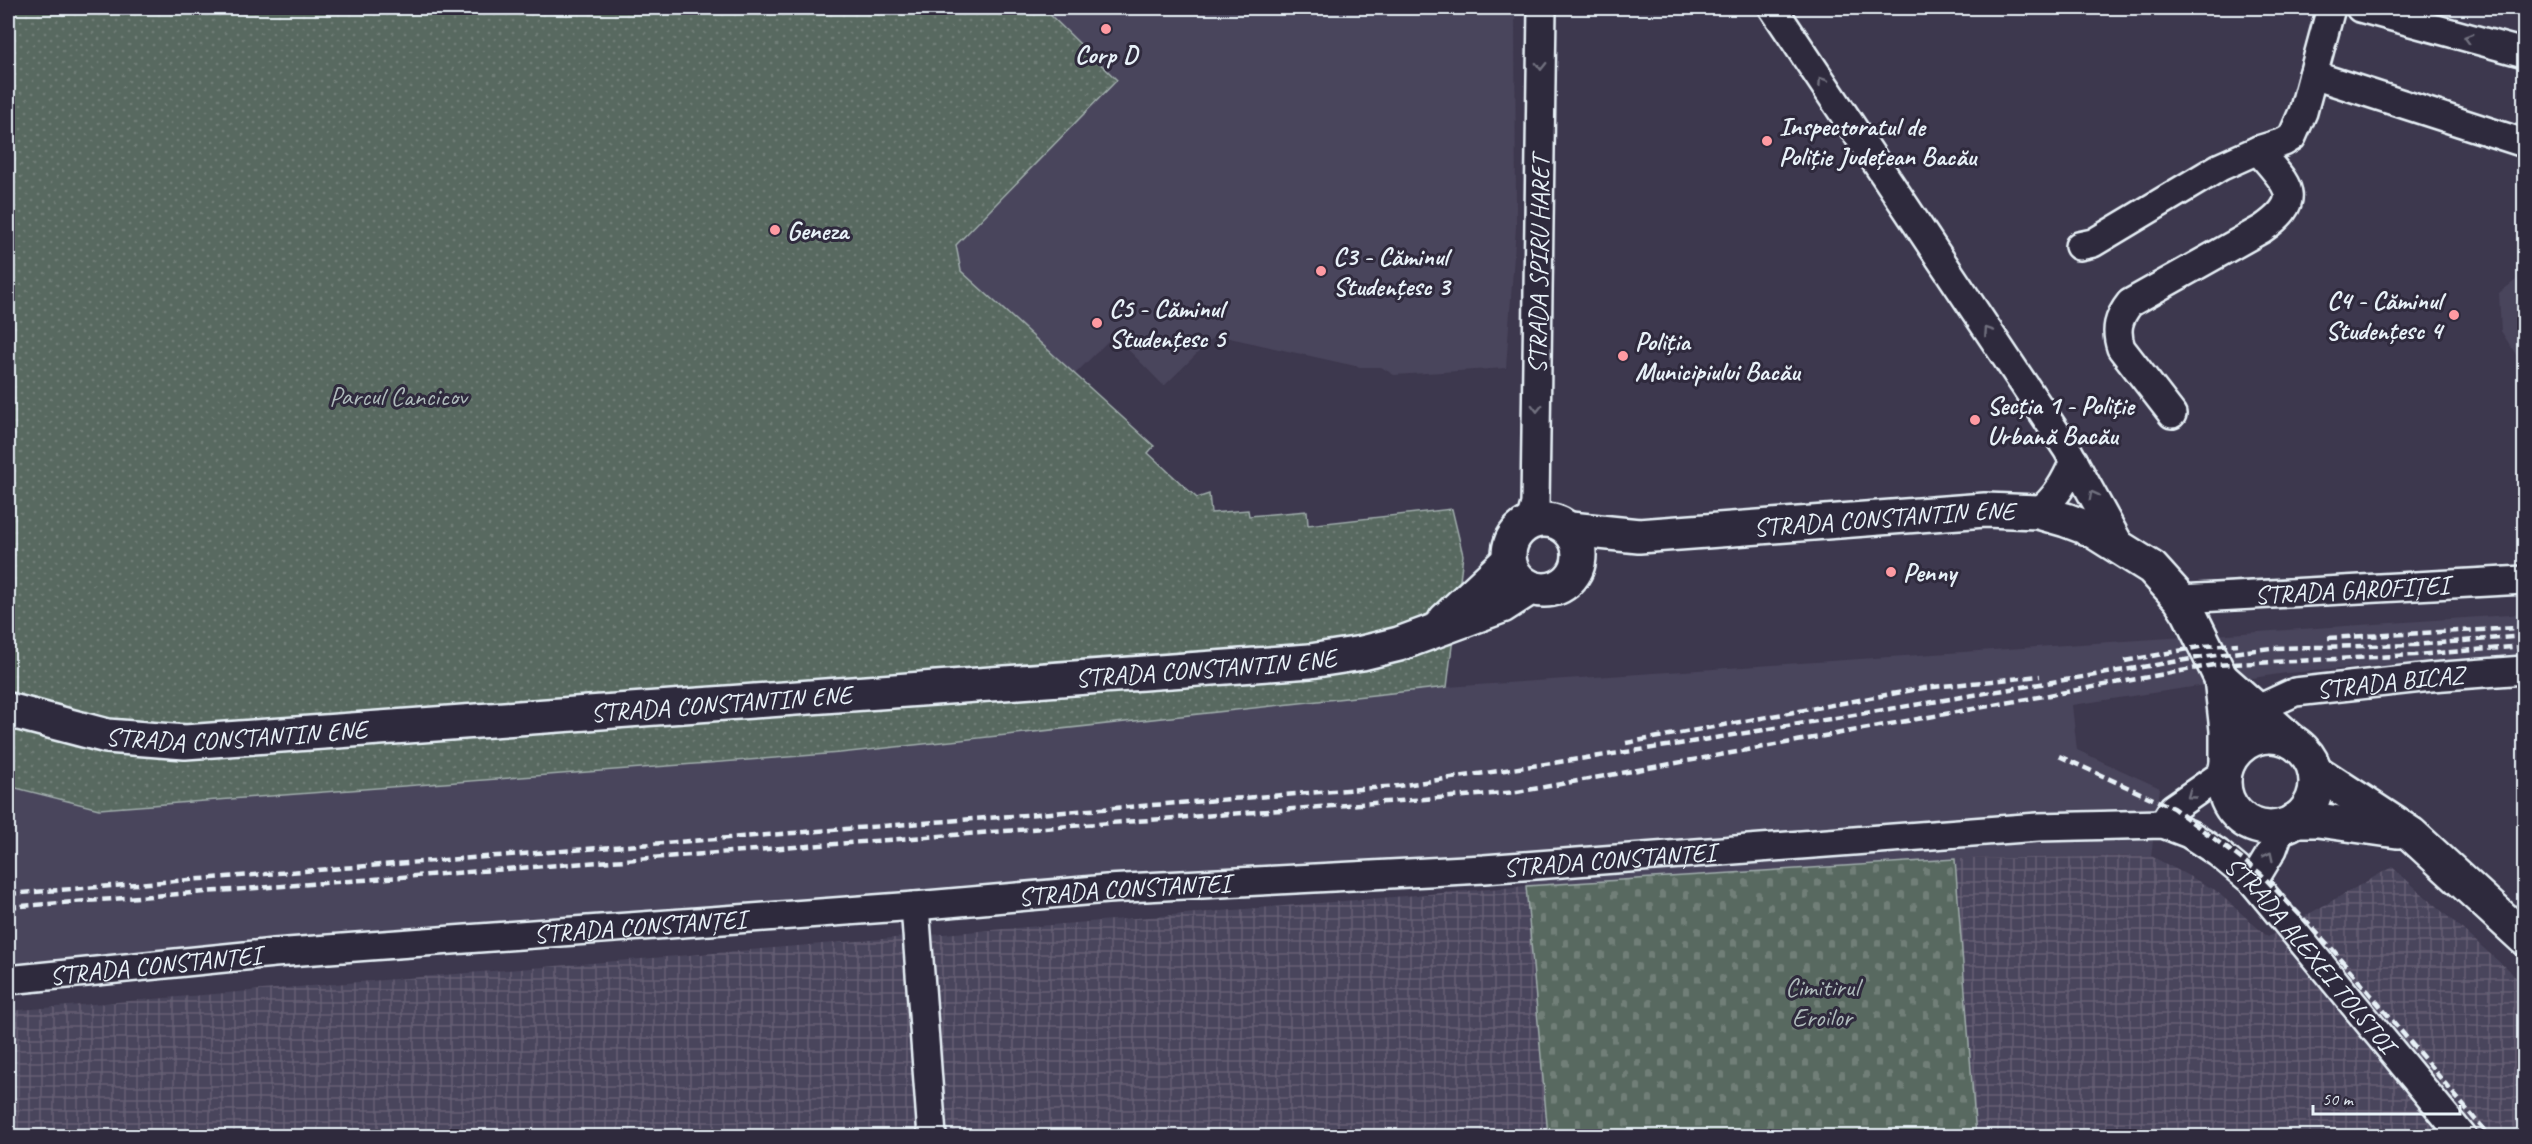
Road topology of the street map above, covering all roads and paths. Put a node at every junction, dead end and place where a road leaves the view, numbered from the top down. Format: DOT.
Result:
graph roads {
  1 [pos="1542,8"];
  2 [pos="1773,8"];
  3 [pos="2331,8"];
  4 [pos="2360,8"];
  5 [pos="2524,53"];
  6 [pos="2313,75"];
  7 [pos="2524,143"];
  8 [pos="2258,150"];
  9 [pos="2079,246"];
  10 [pos="2172,414"];
  11 [pos="2074,461"];
  12 [pos="2038,512"];
  13 [pos="1530,522"];
  14 [pos="1570,530"];
  15 [pos="1639,536"];
  16 [pos="2121,547"];
  17 [pos="1509,560"];
  18 [pos="1576,570"];
  19 [pos="2524,580"];
  20 [pos="1530,588"];
  21 [pos="2180,599"];
  22 [pos="1435,630"];
  23 [pos="2524,670"];
  24 [pos="2221,678"];
  25 [pos="2258,709"];
  26 [pos="8,710"];
  27 [pos="2227,730"];
  28 [pos="2293,742"];
  29 [pos="2226,768"];
  30 [pos="2315,771"];
  31 [pos="2163,824"];
  32 [pos="2288,824"];
  33 [pos="2411,834"];
  34 [pos="2253,882"];
  35 [pos="915,906"];
  36 [pos="2524,938"];
  37 [pos="8,980"];
  38 [pos="932,1137"];
  39 [pos="2462,1137"];
  1 -- 13 [label="street, STRADA SPIRU HARET, one-way"];
  11 -- 2 [label="street, STRADA ALEXEI TOLSTOI, one-way"];
  3 -- 6 [label="street"];
  5 -- 4 [label="street, one-way"];
  6 -- 7 [label="street"];
  6 -- 8 [label="street"];
  8 -- 9 [label="street"];
  8 -- 10 [label="street"];
  11 -- 12 [label="street"];
  16 -- 11 [label="street, STRADA ALEXEI TOLSTOI, one-way"];
  12 -- 15 [label="main road, STRADA CONSTANTIN ENE"];
  12 -- 16 [label="main road, STRADA CONSTANTIN ENE"];
  13 -- 14 [label="main road"];
  13 -- 17 [label="main road"];
  14 -- 15 [label="main road, STRADA CONSTANTIN ENE"];
  14 -- 18 [label="main road"];
  15 -- 18 [label="main road, STRADA CONSTANTIN ENE"];
  16 -- 21 [label="main road, STRADA ALEXEI TOLSTOI"];
  17 -- 20 [label="main road"];
  17 -- 22 [label="main road, STRADA CONSTANTIN ENE"];
  18 -- 20 [label="main road"];
  19 -- 21 [label="street, STRADA GAROFIȚEI"];
  20 -- 22 [label="main road, STRADA CONSTANTIN ENE"];
  21 -- 24 [label="main road, STRADA ALEXEI TOLSTOI"];
  22 -- 26 [label="main road, STRADA CONSTANTIN ENE"];
  23 -- 25 [label="street, STRADA BICAZ"];
  24 -- 25 [label="main road, STRADA ALEXEI TOLSTOI"];
  24 -- 27 [label="main road, STRADA ALEXEI TOLSTOI"];
  25 -- 27 [label="street, STRADA BICAZ"];
  25 -- 28 [label="main road, STRADA ALEXEI TOLSTOI"];
  27 -- 29 [label="main road, STRADA ALEXEI TOLSTOI"];
  28 -- 29 [label="main road"];
  28 -- 30 [label="main road, STRADA ALEXEI TOLSTOI"];
  29 -- 31 [label="street, one-way"];
  29 -- 32 [label="main road, STRADA ALEXEI TOLSTOI"];
  30 -- 32 [label="main road"];
  30 -- 33 [label="main road, STRADA ALEXEI TOLSTOI"];
  31 -- 34 [label="street, STRADA ALEXEI TOLSTOI"];
  31 -- 35 [label="street, STRADA CONSTANȚEI"];
  32 -- 33 [label="main road, STRADA ALEXEI TOLSTOI"];
  34 -- 32 [label="street, one-way"];
  33 -- 36 [label="main road, STRADA ALEXEI TOLSTOI"];
  34 -- 39 [label="street, STRADA ALEXEI TOLSTOI"];
  35 -- 37 [label="street, STRADA CONSTANȚEI"];
  35 -- 38 [label="street"];
}
